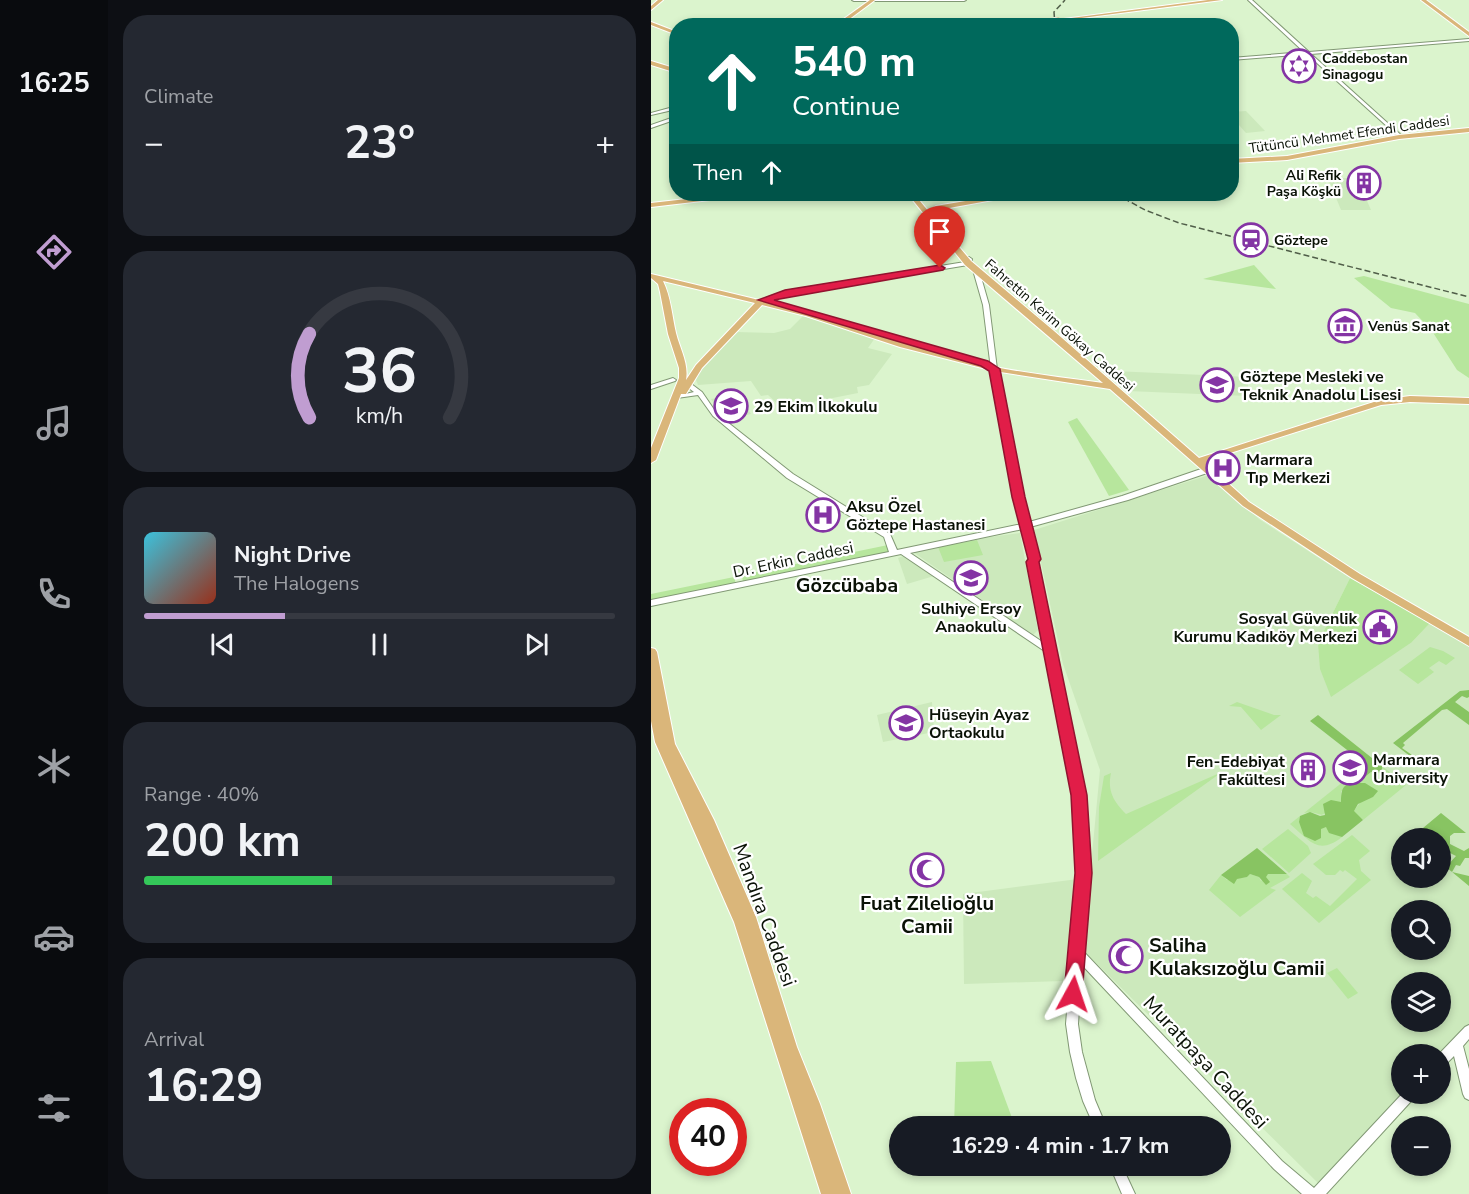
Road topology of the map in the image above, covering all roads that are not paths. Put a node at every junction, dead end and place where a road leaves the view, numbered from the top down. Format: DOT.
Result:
graph roads {
  1 [pos="660,0"];
  2 [pos="854,0"];
  3 [pos="871,0"];
  4 [pos="964,0"];
  5 [pos="1220,0"];
  6 [pos="1250,0"];
  7 [pos="1423,0"];
  8 [pos="651,8"];
  9 [pos="846,18"];
  10 [pos="1074,18"];
  11 [pos="651,22"];
  12 [pos="669,27"];
  13 [pos="669,28"];
  14 [pos="1469,34"];
  15 [pos="1469,40"];
  16 [pos="1308,52"];
  17 [pos="1239,58"];
  18 [pos="651,63"];
  19 [pos="669,69"];
  20 [pos="669,109"];
  21 [pos="651,114"];
  22 [pos="669,120"];
  23 [pos="651,127"];
  24 [pos="1469,130"];
  25 [pos="1400,136"];
  26 [pos="1239,161"];
  27 [pos="685,201"];
  28 [pos="919,201"];
  29 [pos="922,201"];
  30 [pos="970,201"];
  31 [pos="976,201"];
  32 [pos="651,205"];
  33 [pos="929,210"];
  34 [pos="969,261"];
  35 [pos="977,270"];
  36 [pos="653,277"];
  37 [pos="676,282"];
  38 [pos="664,292"];
  39 [pos="762,300"];
  40 [pos="699,366"];
  41 [pos="995,369"];
  42 [pos="684,378"];
  43 [pos="673,380"];
  44 [pos="1108,382"];
  45 [pos="651,387"];
  46 [pos="700,393"];
  47 [pos="679,397"];
  48 [pos="1469,401"];
  49 [pos="673,407"];
  50 [pos="1193,450"];
  51 [pos="1219,453"];
  52 [pos="651,460"];
  53 [pos="1208,466"];
  54 [pos="1023,523"];
  55 [pos="901,551"];
  56 [pos="1031,561"];
  57 [pos="651,603"];
  58 [pos="1469,635"];
  59 [pos="1469,642"];
  60 [pos="1049,649"];
  61 [pos="651,652"];
  62 [pos="651,692"];
  63 [pos="1077,952"];
  64 [pos="1469,1031"];
  65 [pos="1457,1044"];
  66 [pos="1451,1050"];
  67 [pos="1469,1094"];
  68 [pos="1401,1104"];
  69 [pos="1096,1116"];
  70 [pos="1121,1176"];
  71 [pos="829,1194"];
  72 [pos="843,1194"];
  73 [pos="1129,1194"];
  74 [pos="1312,1194"];
  75 [pos="1317,1194"];
  1 -- 8 [label="main road"];
  2 -- 3 [label="street"];
  3 -- 4 [label="street"];
  3 -- 9 [label="main road"];
  5 -- 10 [label="main road, bridge"];
  6 -- 16 [label="street"];
  7 -- 14 [label="main road"];
  11 -- 12 [label="main road"];
  11 -- 13 [label="main road"];
  15 -- 16 [label="street"];
  16 -- 17 [label="street"];
  16 -- 25 [label="street"];
  18 -- 19 [label="main road"];
  20 -- 21 [label="street"];
  22 -- 23 [label="street"];
  24 -- 25 [label="main road, Tütüncü Mehmet Efendi Caddesi"];
  25 -- 26 [label="main road, Tütüncü Mehmet Efendi Caddesi"];
  27 -- 32 [label="main road"];
  28 -- 33 [label="main road, Fahrettin Kerim Gökay Caddesi"];
  29 -- 33 [label="main road, Fahrettin Kerim Gökay Caddesi"];
  30 -- 33 [label="main road"];
  31 -- 33 [label="main road"];
  33 -- 34 [label="main road, Fahrettin Kerim Gökay Caddesi"];
  34 -- 35 [label="main road, Fahrettin Kerim Gökay Caddesi"];
  34 -- 39 [label="street"];
  34 -- 44 [label="main road, Fahrettin Kerim Gökay Caddesi"];
  35 -- 41 [label="street"];
  35 -- 44 [label="main road, Fahrettin Kerim Gökay Caddesi"];
  36 -- 37 [label="main road"];
  36 -- 38 [label="main road"];
  37 -- 38 [label="main road"];
  37 -- 39 [label="main road"];
  38 -- 42 [label="main road"];
  39 -- 40 [label="main road"];
  39 -- 41 [label="main road"];
  40 -- 42 [label="main road"];
  40 -- 42 [label="main road"];
  41 -- 44 [label="main road"];
  41 -- 54 [label="street"];
  42 -- 46 [label="street"];
  42 -- 47 [label="main road"];
  42 -- 49 [label="main road"];
  43 -- 45 [label="street"];
  44 -- 50 [label="main road, Fahrettin Kerim Gökay Caddesi"];
  44 -- 53 [label="main road, Fahrettin Kerim Gökay Caddesi"];
  46 -- 47 [label="street"];
  46 -- 55 [label="street"];
  47 -- 49 [label="main road"];
  48 -- 51 [label="main road"];
  49 -- 52 [label="main road"];
  50 -- 51 [label="main road"];
  50 -- 53 [label="main road, Fahrettin Kerim Gökay Caddesi"];
  51 -- 53 [label="main road"];
  53 -- 54 [label="street, Dr. Erkin Caddesi"];
  53 -- 58 [label="main road, Fahrettin Kerim Gökay Caddesi"];
  53 -- 59 [label="main road, Fahrettin Kerim Gökay Caddesi"];
  54 -- 55 [label="street, Dr. Erkin Caddesi"];
  54 -- 56 [label="street"];
  55 -- 57 [label="street, Dr. Erkin Caddesi"];
  55 -- 60 [label="street"];
  56 -- 60 [label="street"];
  60 -- 63 [label="street"];
  61 -- 72 [label="main road, Mandıra Caddesi"];
  62 -- 71 [label="main road, Mandıra Caddesi"];
  63 -- 69 [label="street"];
  63 -- 74 [label="street, Muratpaşa Caddesi"];
  64 -- 65 [label="street"];
  65 -- 66 [label="street"];
  65 -- 67 [label="street"];
  68 -- 75 [label="street"];
  70 -- 73 [label="street"];
}
